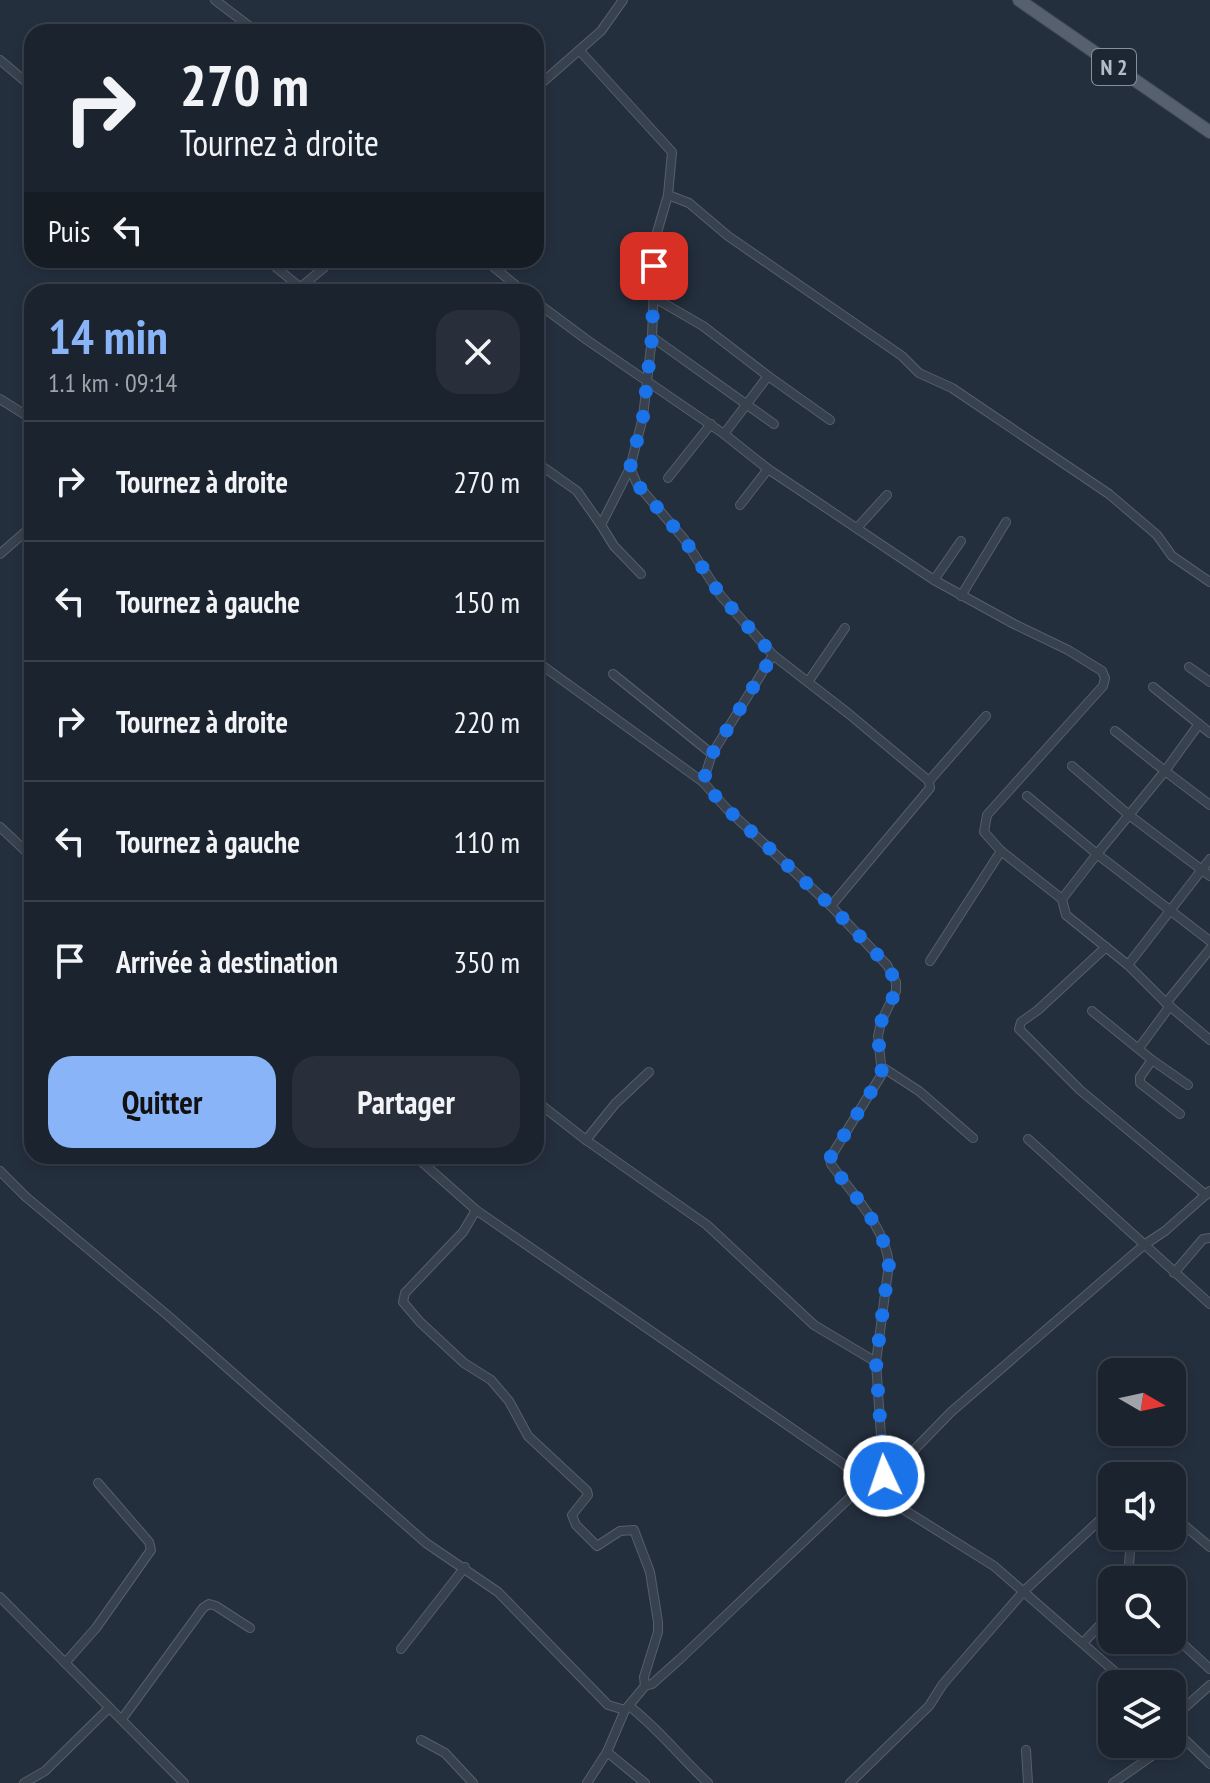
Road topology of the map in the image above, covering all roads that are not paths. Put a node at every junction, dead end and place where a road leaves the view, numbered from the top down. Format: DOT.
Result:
graph roads {
  1 [pos="215,0"];
  2 [pos="623,0"];
  3 [pos="1019,0"];
  4 [pos="246,24"];
  5 [pos="580,51"];
  6 [pos="0,60"];
  7 [pos="24,80"];
  8 [pos="544,81"];
  9 [pos="1210,132"];
  10 [pos="668,195"];
  11 [pos="276,268"];
  12 [pos="324,268"];
  13 [pos="495,268"];
  14 [pos="294,284"];
  15 [pos="307,284"];
  16 [pos="514,284"];
  17 [pos="653,297"];
  18 [pos="544,308"];
  19 [pos="652,337"];
  20 [pos="768,376"];
  21 [pos="647,379"];
  22 [pos="0,399"];
  23 [pos="747,404"];
  24 [pos="24,414"];
  25 [pos="830,420"];
  26 [pos="711,424"];
  27 [pos="774,424"];
  28 [pos="724,434"];
  29 [pos="544,468"];
  30 [pos="630,468"];
  31 [pos="768,469"];
  32 [pos="668,478"];
  33 [pos="887,495"];
  34 [pos="740,505"];
  35 [pos="1006,522"];
  36 [pos="601,525"];
  37 [pos="857,528"];
  38 [pos="24,533"];
  39 [pos="961,541"];
  40 [pos="1,552"];
  41 [pos="641,574"];
  42 [pos="934,580"];
  43 [pos="1210,582"];
  44 [pos="961,596"];
  45 [pos="845,628"];
  46 [pos="773,655"];
  47 [pos="544,667"];
  48 [pos="1189,667"];
  49 [pos="613,674"];
  50 [pos="808,682"];
  51 [pos="1210,682"];
  52 [pos="1153,687"];
  53 [pos="986,716"];
  54 [pos="1199,724"];
  55 [pos="1115,731"];
  56 [pos="1210,733"];
  57 [pos="712,754"];
  58 [pos="1072,766"];
  59 [pos="1165,771"];
  60 [pos="929,781"];
  61 [pos="703,782"];
  62 [pos="1027,796"];
  63 [pos="1210,805"];
  64 [pos="1129,815"];
  65 [pos="0,827"];
  66 [pos="24,850"];
  67 [pos="1001,851"];
  68 [pos="1097,854"];
  69 [pos="1210,859"];
  70 [pos="1202,869"];
  71 [pos="1210,876"];
  72 [pos="1062,899"];
  73 [pos="831,906"];
  74 [pos="1171,911"];
  75 [pos="1210,941"];
  76 [pos="1106,947"];
  77 [pos="1210,949"];
  78 [pos="930,961"];
  79 [pos="1128,965"];
  80 [pos="1168,1005"];
  81 [pos="1092,1011"];
  82 [pos="1210,1040"];
  83 [pos="1139,1048"];
  84 [pos="1152,1060"];
  85 [pos="882,1067"];
  86 [pos="649,1072"];
  87 [pos="1188,1085"];
  88 [pos="544,1107"];
  89 [pos="1180,1114"];
  90 [pos="973,1138"];
  91 [pos="1028,1139"];
  92 [pos="586,1140"];
  93 [pos="424,1164"];
  94 [pos="0,1171"];
  95 [pos="1208,1193"];
  96 [pos="476,1210"];
  97 [pos="1210,1238"];
  98 [pos="1144,1245"];
  99 [pos="1174,1273"];
  100 [pos="1210,1304"];
  101 [pos="876,1362"];
  102 [pos="884,1481"];
  103 [pos="98,1483"];
  104 [pos="871,1488"];
  105 [pos="1098,1522"];
  106 [pos="1186,1527"];
  107 [pos="1210,1547"];
  108 [pos="465,1567"];
  109 [pos="1024,1591"];
  110 [pos="0,1597"];
  111 [pos="1098,1627"];
  112 [pos="250,1628"];
  113 [pos="1083,1643"];
  114 [pos="1186,1647"];
  115 [pos="401,1649"];
  116 [pos="65,1663"];
  117 [pos="1210,1669"];
  118 [pos="1113,1670"];
  119 [pos="1210,1685"];
  120 [pos="645,1686"];
  121 [pos="630,1704"];
  122 [pos="1186,1706"];
  123 [pos="109,1708"];
  124 [pos="122,1719"];
  125 [pos="421,1740"];
  126 [pos="1186,1749"];
  127 [pos="1026,1750"];
  128 [pos="607,1752"];
  129 [pos="1149,1758"];
  130 [pos="1210,1764"];
  131 [pos="24,1783"];
  132 [pos="184,1783"];
  133 [pos="473,1783"];
  134 [pos="587,1783"];
  135 [pos="645,1783"];
  136 [pos="708,1783"];
  137 [pos="850,1783"];
  138 [pos="1028,1783"];
  139 [pos="1113,1783"];
  1 -- 4 [label="street"];
  2 -- 5 [label="street"];
  3 -- 9 [label="main road, N 2"];
  5 -- 8 [label="street"];
  5 -- 10 [label="street"];
  6 -- 7 [label="street"];
  10 -- 17 [label="street"];
  10 -- 43 [label="street"];
  11 -- 14 [label="street"];
  12 -- 15 [label="street"];
  13 -- 16 [label="street"];
  17 -- 19 [label="street"];
  17 -- 20 [label="street"];
  18 -- 21 [label="street"];
  19 -- 21 [label="street"];
  19 -- 23 [label="street"];
  20 -- 23 [label="street"];
  20 -- 25 [label="street"];
  21 -- 26 [label="street"];
  21 -- 30 [label="street"];
  22 -- 24 [label="street"];
  23 -- 27 [label="street"];
  23 -- 28 [label="street"];
  26 -- 28 [label="street"];
  26 -- 32 [label="street"];
  28 -- 31 [label="street"];
  29 -- 36 [label="street"];
  30 -- 36 [label="street"];
  30 -- 46 [label="street"];
  31 -- 34 [label="street"];
  31 -- 37 [label="street"];
  33 -- 37 [label="street"];
  35 -- 44 [label="street"];
  36 -- 41 [label="street"];
  37 -- 42 [label="street"];
  38 -- 40 [label="street"];
  39 -- 42 [label="street"];
  42 -- 44 [label="street"];
  44 -- 67 [label="street"];
  45 -- 50 [label="street"];
  46 -- 50 [label="street"];
  46 -- 57 [label="street"];
  47 -- 61 [label="street"];
  48 -- 51 [label="street"];
  49 -- 57 [label="street"];
  50 -- 60 [label="street"];
  52 -- 54 [label="street"];
  53 -- 60 [label="street"];
  54 -- 56 [label="street"];
  54 -- 59 [label="street"];
  55 -- 59 [label="street"];
  57 -- 61 [label="street"];
  58 -- 64 [label="street"];
  59 -- 63 [label="street"];
  59 -- 64 [label="street"];
  60 -- 73 [label="street"];
  61 -- 73 [label="street"];
  62 -- 68 [label="street"];
  64 -- 68 [label="street"];
  64 -- 70 [label="street"];
  65 -- 66 [label="street"];
  67 -- 72 [label="street"];
  67 -- 78 [label="street"];
  68 -- 72 [label="street"];
  68 -- 74 [label="street"];
  69 -- 70 [label="street"];
  70 -- 71 [label="street"];
  70 -- 74 [label="street"];
  72 -- 76 [label="street"];
  73 -- 85 [label="street"];
  74 -- 75 [label="street"];
  74 -- 79 [label="street"];
  76 -- 79 [label="street"];
  76 -- 95 [label="street"];
  77 -- 80 [label="street"];
  79 -- 80 [label="street"];
  80 -- 82 [label="street"];
  80 -- 83 [label="street"];
  81 -- 83 [label="street"];
  83 -- 84 [label="street"];
  84 -- 87 [label="street"];
  84 -- 89 [label="street"];
  85 -- 90 [label="street"];
  85 -- 101 [label="street"];
  86 -- 92 [label="street"];
  88 -- 92 [label="street"];
  91 -- 98 [label="street"];
  92 -- 101 [label="street"];
  93 -- 96 [label="street"];
  94 -- 108 [label="street"];
  95 -- 98 [label="street"];
  96 -- 104 [label="street"];
  96 -- 120 [label="street"];
  97 -- 99 [label="street"];
  98 -- 99 [label="street"];
  98 -- 102 [label="street"];
  99 -- 100 [label="street"];
  101 -- 102 [label="street"];
  102 -- 104 [label="street"];
  103 -- 116 [label="street"];
  104 -- 109 [label="street"];
  104 -- 120 [label="street"];
  105 -- 109 [label="street"];
  106 -- 107 [label="street"];
  108 -- 115 [label="street"];
  108 -- 121 [label="street"];
  109 -- 113 [label="street"];
  109 -- 137 [label="street"];
  110 -- 116 [label="street"];
  111 -- 113 [label="street"];
  112 -- 124 [label="street"];
  113 -- 118 [label="street"];
  114 -- 117 [label="street"];
  116 -- 123 [label="street"];
  119 -- 122 [label="street"];
  120 -- 121 [label="street"];
  121 -- 128 [label="street"];
  121 -- 136 [label="street"];
  123 -- 124 [label="street"];
  123 -- 131 [label="street"];
  124 -- 132 [label="street"];
  125 -- 133 [label="street"];
  126 -- 130 [label="street"];
  127 -- 138 [label="street"];
  128 -- 134 [label="street"];
  128 -- 135 [label="street"];
  129 -- 139 [label="street"];
}
